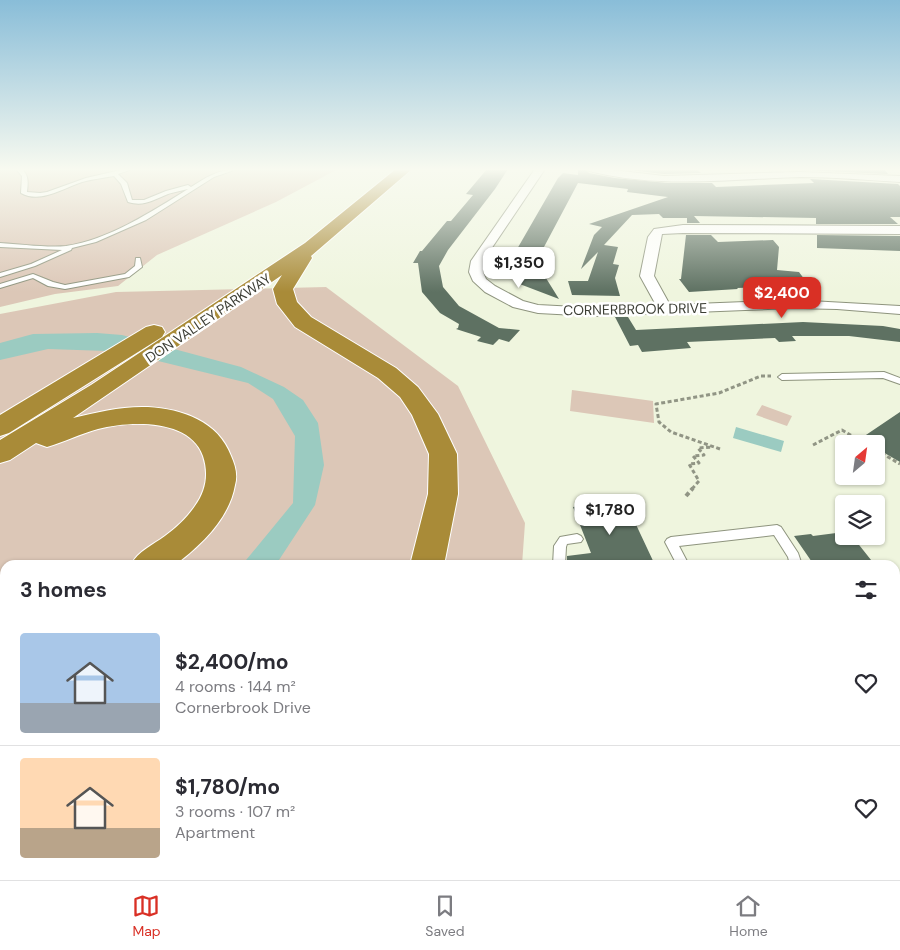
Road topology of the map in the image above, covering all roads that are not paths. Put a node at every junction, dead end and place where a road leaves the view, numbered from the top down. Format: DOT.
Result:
graph roads {
  1 [pos="158,210"];
  2 [pos="332,210"];
  3 [pos="356,210"];
  4 [pos="512,210"];
  5 [pos="900,230"];
  6 [pos="0,245"];
  7 [pos="74,247"];
  8 [pos="311,247"];
  9 [pos="138,259"];
  10 [pos="33,265"];
  11 [pos="0,275"];
  12 [pos="33,276"];
  13 [pos="0,286"];
  14 [pos="665,309"];
  15 [pos="900,310"];
  16 [pos="782,377"];
  17 [pos="97,380"];
  18 [pos="900,381"];
  19 [pos="0,411"];
  20 [pos="0,427"];
  21 [pos="0,453"];
  22 [pos="0,460"];
  23 [pos="577,539"];
  24 [pos="156,560"];
  25 [pos="428,560"];
  26 [pos="559,560"];
  27 [pos="680,560"];
  28 [pos="795,560"];
  1 -- 7 [label="lane"];
  2 -- 17 [label="highway, DON VALLEY PARKWAY"];
  3 -- 8 [label="highway, DON VALLEY PARKWAY"];
  4 -- 14 [label="street, CORNERBROOK DRIVE"];
  5 -- 14 [label="street"];
  6 -- 7 [label="lane"];
  7 -- 10 [label="lane"];
  8 -- 17 [label="highway, DON VALLEY PARKWAY"];
  8 -- 25 [label="highway"];
  9 -- 12 [label="lane"];
  10 -- 11 [label="lane"];
  10 -- 12 [label="lane"];
  12 -- 13 [label="lane"];
  14 -- 15 [label="street, CORNERBROOK DRIVE"];
  16 -- 18 [label="lane"];
  17 -- 19 [label="highway"];
  17 -- 20 [label="highway, DON VALLEY PARKWAY"];
  17 -- 21 [label="highway, DON VALLEY PARKWAY"];
  22 -- 24 [label="highway"];
  23 -- 26 [label="lane"];
  27 -- 28 [label="lane"];
}
